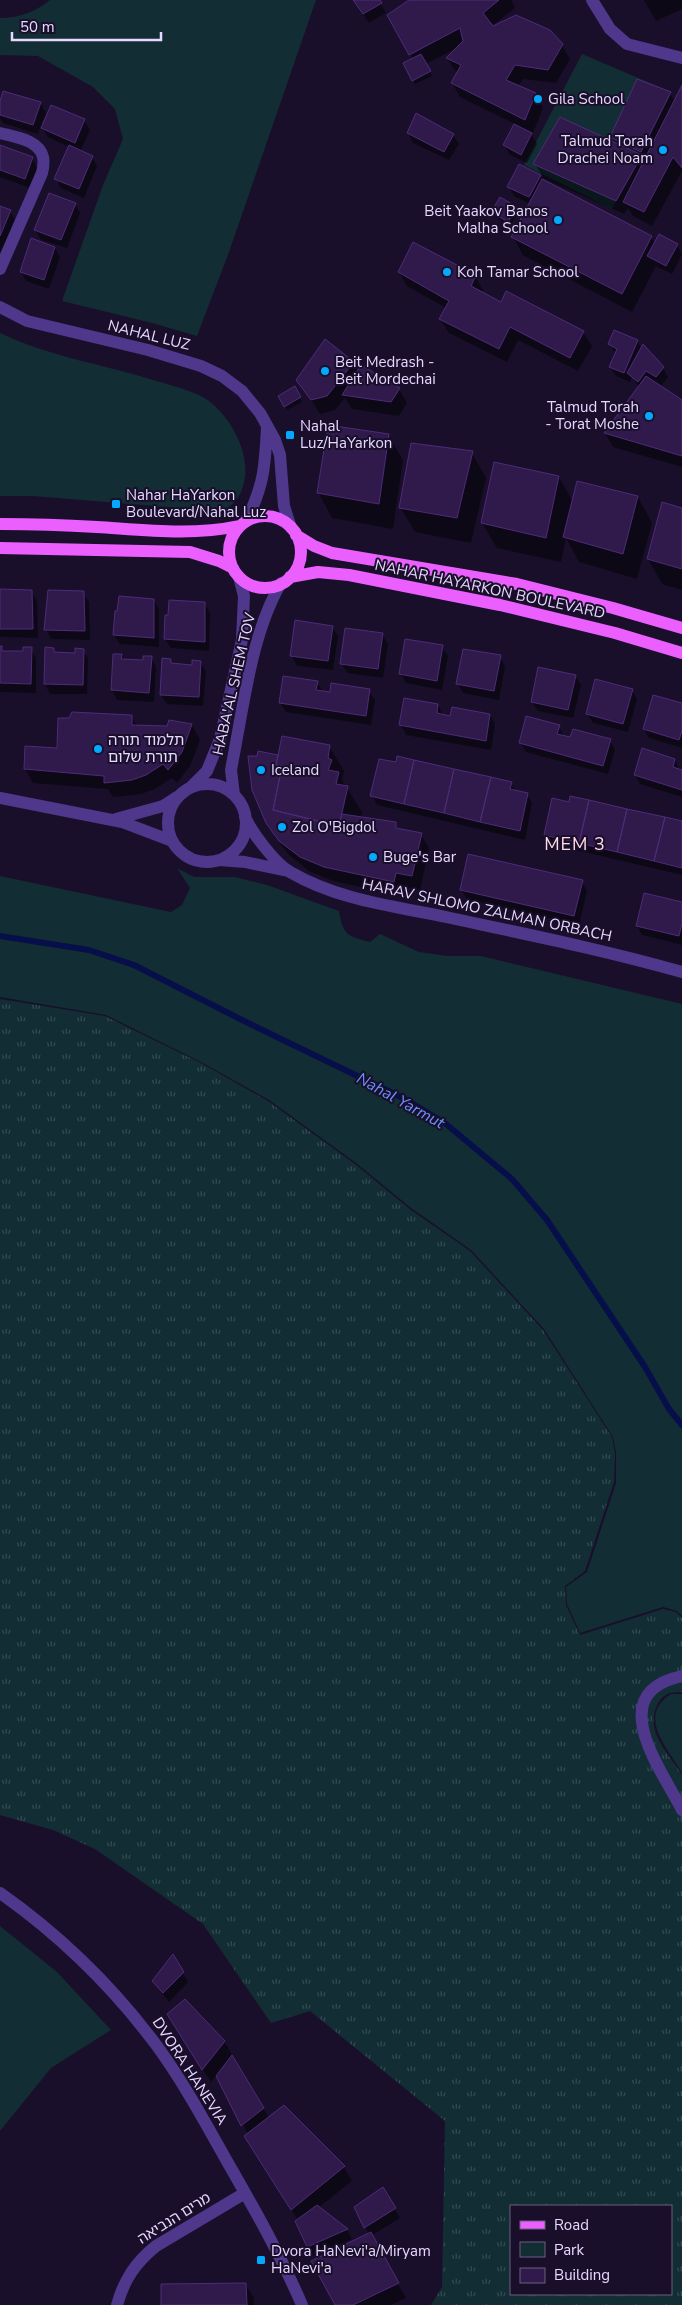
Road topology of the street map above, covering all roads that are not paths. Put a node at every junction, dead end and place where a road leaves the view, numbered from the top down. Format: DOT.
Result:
graph roads {
  1 [pos="592,0"];
  2 [pos="682,58"];
  3 [pos="0,133"];
  4 [pos="0,269"];
  5 [pos="0,307"];
  6 [pos="267,427"];
  7 [pos="0,524"];
  8 [pos="242,524"];
  9 [pos="294,532"];
  10 [pos="0,548"];
  11 [pos="236,572"];
  12 [pos="285,580"];
  13 [pos="682,628"];
  14 [pos="682,653"];
  15 [pos="184,792"];
  16 [pos="234,795"];
  17 [pos="0,798"];
  18 [pos="245,817"];
  19 [pos="109,819"];
  20 [pos="172,841"];
  21 [pos="218,860"];
  22 [pos="288,870"];
  23 [pos="682,972"];
  24 [pos="682,1676"];
  25 [pos="682,1810"];
  26 [pos="0,1893"];
  27 [pos="245,2193"];
  28 [pos="117,2305"];
  29 [pos="302,2305"];
  1 -- 2 [label="street"];
  3 -- 4 [label="street"];
  5 -- 6 [label="street, NAHAL LUZ"];
  6 -- 8 [label="street"];
  6 -- 9 [label="street, NAHAL LUZ"];
  7 -- 8 [label="main road"];
  8 -- 9 [label="main road"];
  8 -- 11 [label="main road"];
  9 -- 12 [label="main road"];
  9 -- 13 [label="main road, NAHAR HAYARKON BOULEVARD"];
  10 -- 11 [label="main road"];
  11 -- 12 [label="main road"];
  11 -- 15 [label="street, HABA'AL SHEM TOV"];
  12 -- 14 [label="main road, NAHAR HAYARKON BOULEVARD"];
  12 -- 16 [label="street, HABA'AL SHEM TOV"];
  15 -- 16 [label="street"];
  15 -- 19 [label="street"];
  15 -- 20 [label="street"];
  16 -- 18 [label="street"];
  17 -- 19 [label="street"];
  18 -- 21 [label="street"];
  18 -- 22 [label="street, HARAV SHLOMO ZALMAN ORBACH"];
  19 -- 20 [label="street"];
  20 -- 21 [label="street"];
  21 -- 22 [label="street, HARAV SHLOMO ZALMAN ORBACH"];
  22 -- 23 [label="street, HARAV SHLOMO ZALMAN ORBACH"];
  24 -- 25 [label="street"];
  26 -- 27 [label="street, DVORA HANEVIA"];
  27 -- 28 [label="street, מרים הנביאה"];
  27 -- 29 [label="street, DVORA HANEVIA"];
}
